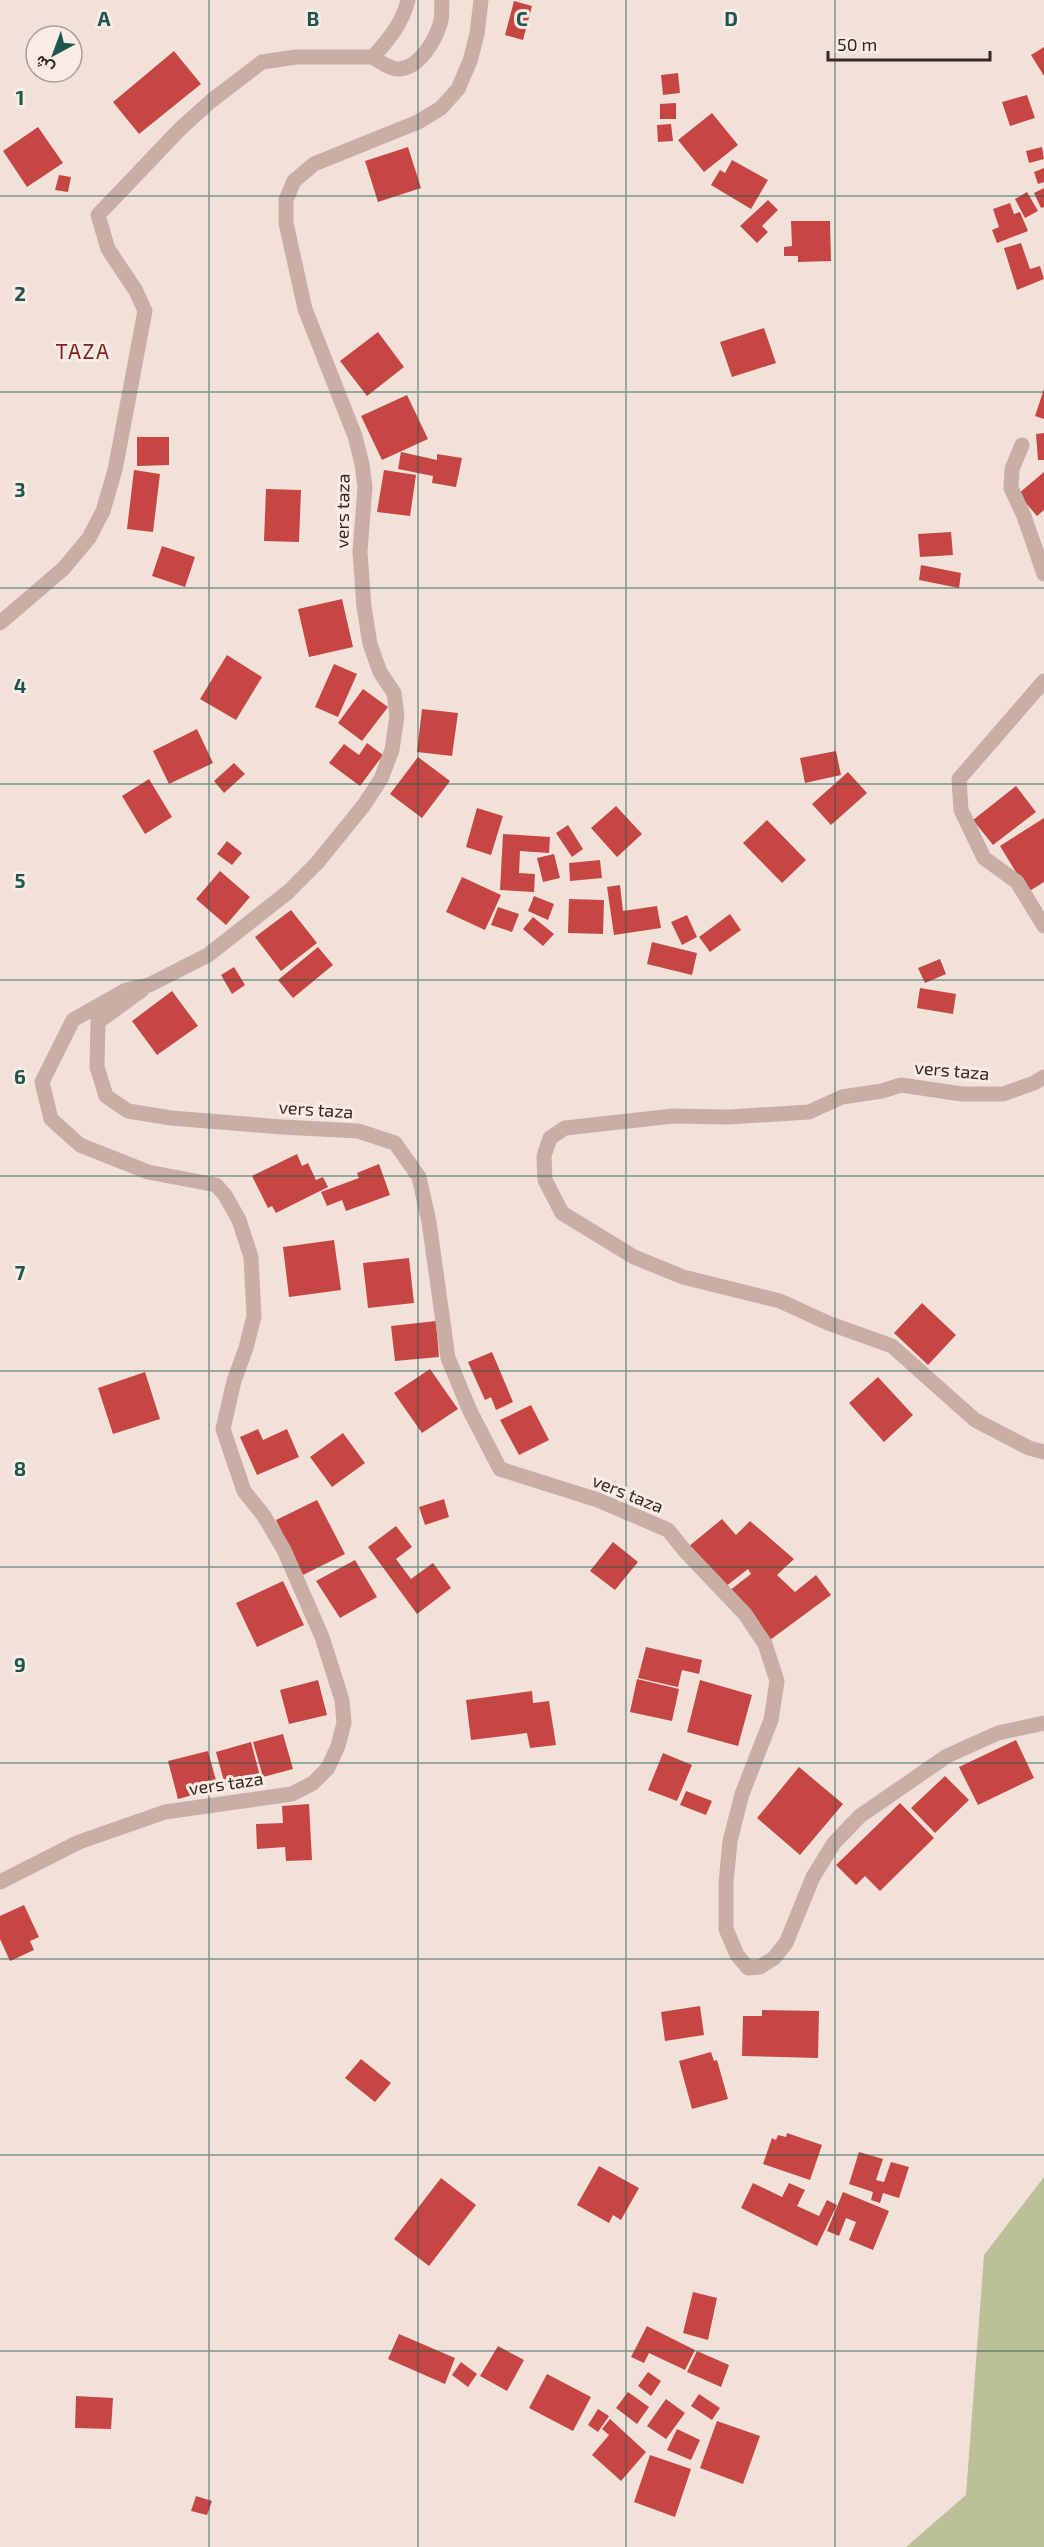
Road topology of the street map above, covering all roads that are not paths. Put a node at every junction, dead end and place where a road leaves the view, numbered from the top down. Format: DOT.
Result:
graph roads {
  1 [pos="408,0"];
  2 [pos="442,0"];
  3 [pos="481,0"];
  4 [pos="373,57"];
  5 [pos="1022,445"];
  6 [pos="1044,573"];
  7 [pos="0,623"];
  8 [pos="1044,681"];
  9 [pos="1044,927"];
  10 [pos="149,985"];
  11 [pos="1044,1077"];
  12 [pos="1044,1452"];
  13 [pos="1044,1723"];
  14 [pos="0,1882"];
  1 -- 4 [label="street"];
  2 -- 4 [label="street"];
  3 -- 10 [label="street, vers taza"];
  4 -- 7 [label="street"];
  5 -- 6 [label="street"];
  8 -- 9 [label="street"];
  10 -- 13 [label="street, vers taza"];
  10 -- 14 [label="street, vers taza"];
  11 -- 12 [label="street, vers taza"];
}
